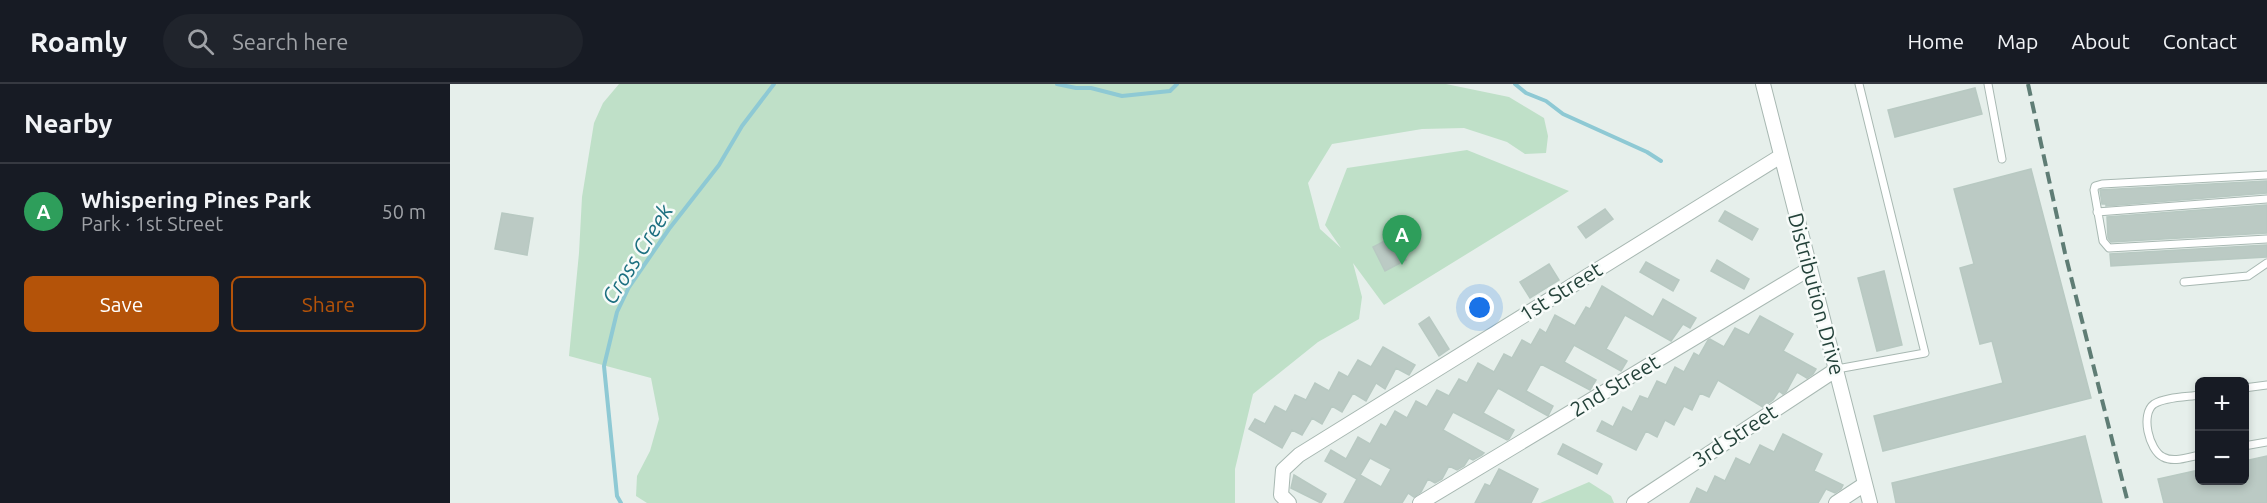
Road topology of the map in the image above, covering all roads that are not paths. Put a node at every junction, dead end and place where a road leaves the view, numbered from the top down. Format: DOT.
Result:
graph roads {
  1 [pos="1763,84"];
  2 [pos="1859,84"];
  3 [pos="1988,84"];
  4 [pos="1781,156"];
  5 [pos="2002,159"];
  6 [pos="2267,175"];
  7 [pos="2267,199"];
  8 [pos="2097,212"];
  9 [pos="2267,239"];
  10 [pos="2267,262"];
  11 [pos="1809,269"];
  12 [pos="2184,282"];
  13 [pos="1836,369"];
  14 [pos="2267,385"];
  15 [pos="2249,387"];
  16 [pos="2195,396"];
  17 [pos="2267,442"];
  18 [pos="2249,445"];
  19 [pos="2195,456"];
  20 [pos="1865,484"];
  21 [pos="1289,503"];
  22 [pos="1420,503"];
  23 [pos="1634,503"];
  24 [pos="1836,503"];
  25 [pos="1870,503"];
  1 -- 4 [label="street, Distribution Drive"];
  2 -- 13 [label="lane"];
  3 -- 5 [label="lane"];
  4 -- 11 [label="street, Distribution Drive"];
  4 -- 21 [label="street, 1st Street"];
  6 -- 8 [label="lane"];
  7 -- 8 [label="lane"];
  8 -- 9 [label="lane"];
  10 -- 12 [label="lane"];
  11 -- 13 [label="street, Distribution Drive"];
  11 -- 22 [label="street, 2nd Street"];
  13 -- 20 [label="street, Distribution Drive"];
  13 -- 23 [label="street, 3rd Street"];
  14 -- 15 [label="lane"];
  16 -- 19 [label="lane"];
  17 -- 18 [label="lane"];
  20 -- 24 [label="street"];
  20 -- 25 [label="street, Distribution Drive"];
}
